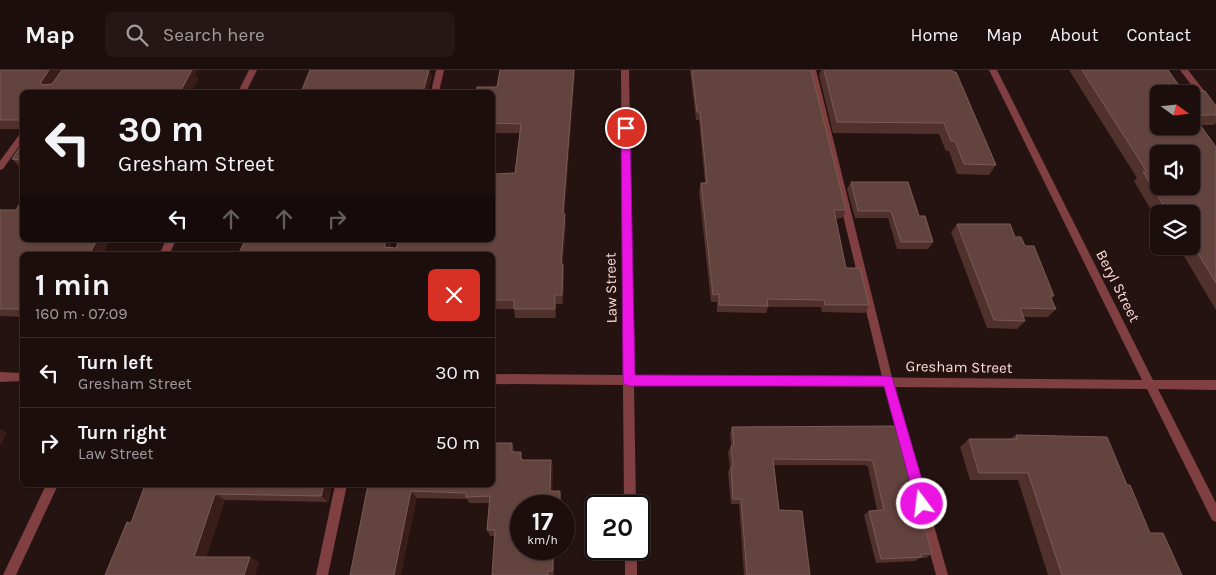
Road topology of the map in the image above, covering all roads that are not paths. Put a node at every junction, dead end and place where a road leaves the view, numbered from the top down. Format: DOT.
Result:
graph roads {
  1 [pos="253,70"];
  2 [pos="440,70"];
  3 [pos="625,70"];
  4 [pos="812,70"];
  5 [pos="993,70"];
  6 [pos="1184,70"];
  7 [pos="243,90"];
  8 [pos="435,90"];
  9 [pos="1216,112"];
  10 [pos="20,140"];
  11 [pos="0,168"];
  12 [pos="0,377"];
  13 [pos="20,377"];
  14 [pos="495,380"];
  15 [pos="629,380"];
  16 [pos="888,381"];
  17 [pos="1150,385"];
  18 [pos="1216,385"];
  19 [pos="51,487"];
  20 [pos="341,487"];
  21 [pos="630,495"];
  22 [pos="1216,516"];
  23 [pos="631,560"];
  24 [pos="9,575"];
  25 [pos="322,575"];
  26 [pos="631,575"];
  27 [pos="942,575"];
  1 -- 7 [label="street"];
  2 -- 8 [label="street"];
  3 -- 15 [label="street, Law Street"];
  4 -- 16 [label="street"];
  5 -- 17 [label="street, Beryl Street"];
  6 -- 9 [label="street"];
  10 -- 11 [label="street"];
  12 -- 13 [label="street"];
  14 -- 15 [label="street, Gresham Street"];
  15 -- 16 [label="street, Gresham Street"];
  15 -- 21 [label="street, Law Street"];
  16 -- 17 [label="street, Gresham Street"];
  16 -- 27 [label="street"];
  17 -- 18 [label="street, Gresham Street"];
  17 -- 22 [label="street, Beryl Street"];
  19 -- 24 [label="street"];
  20 -- 25 [label="street"];
  23 -- 26 [label="street"];
}
